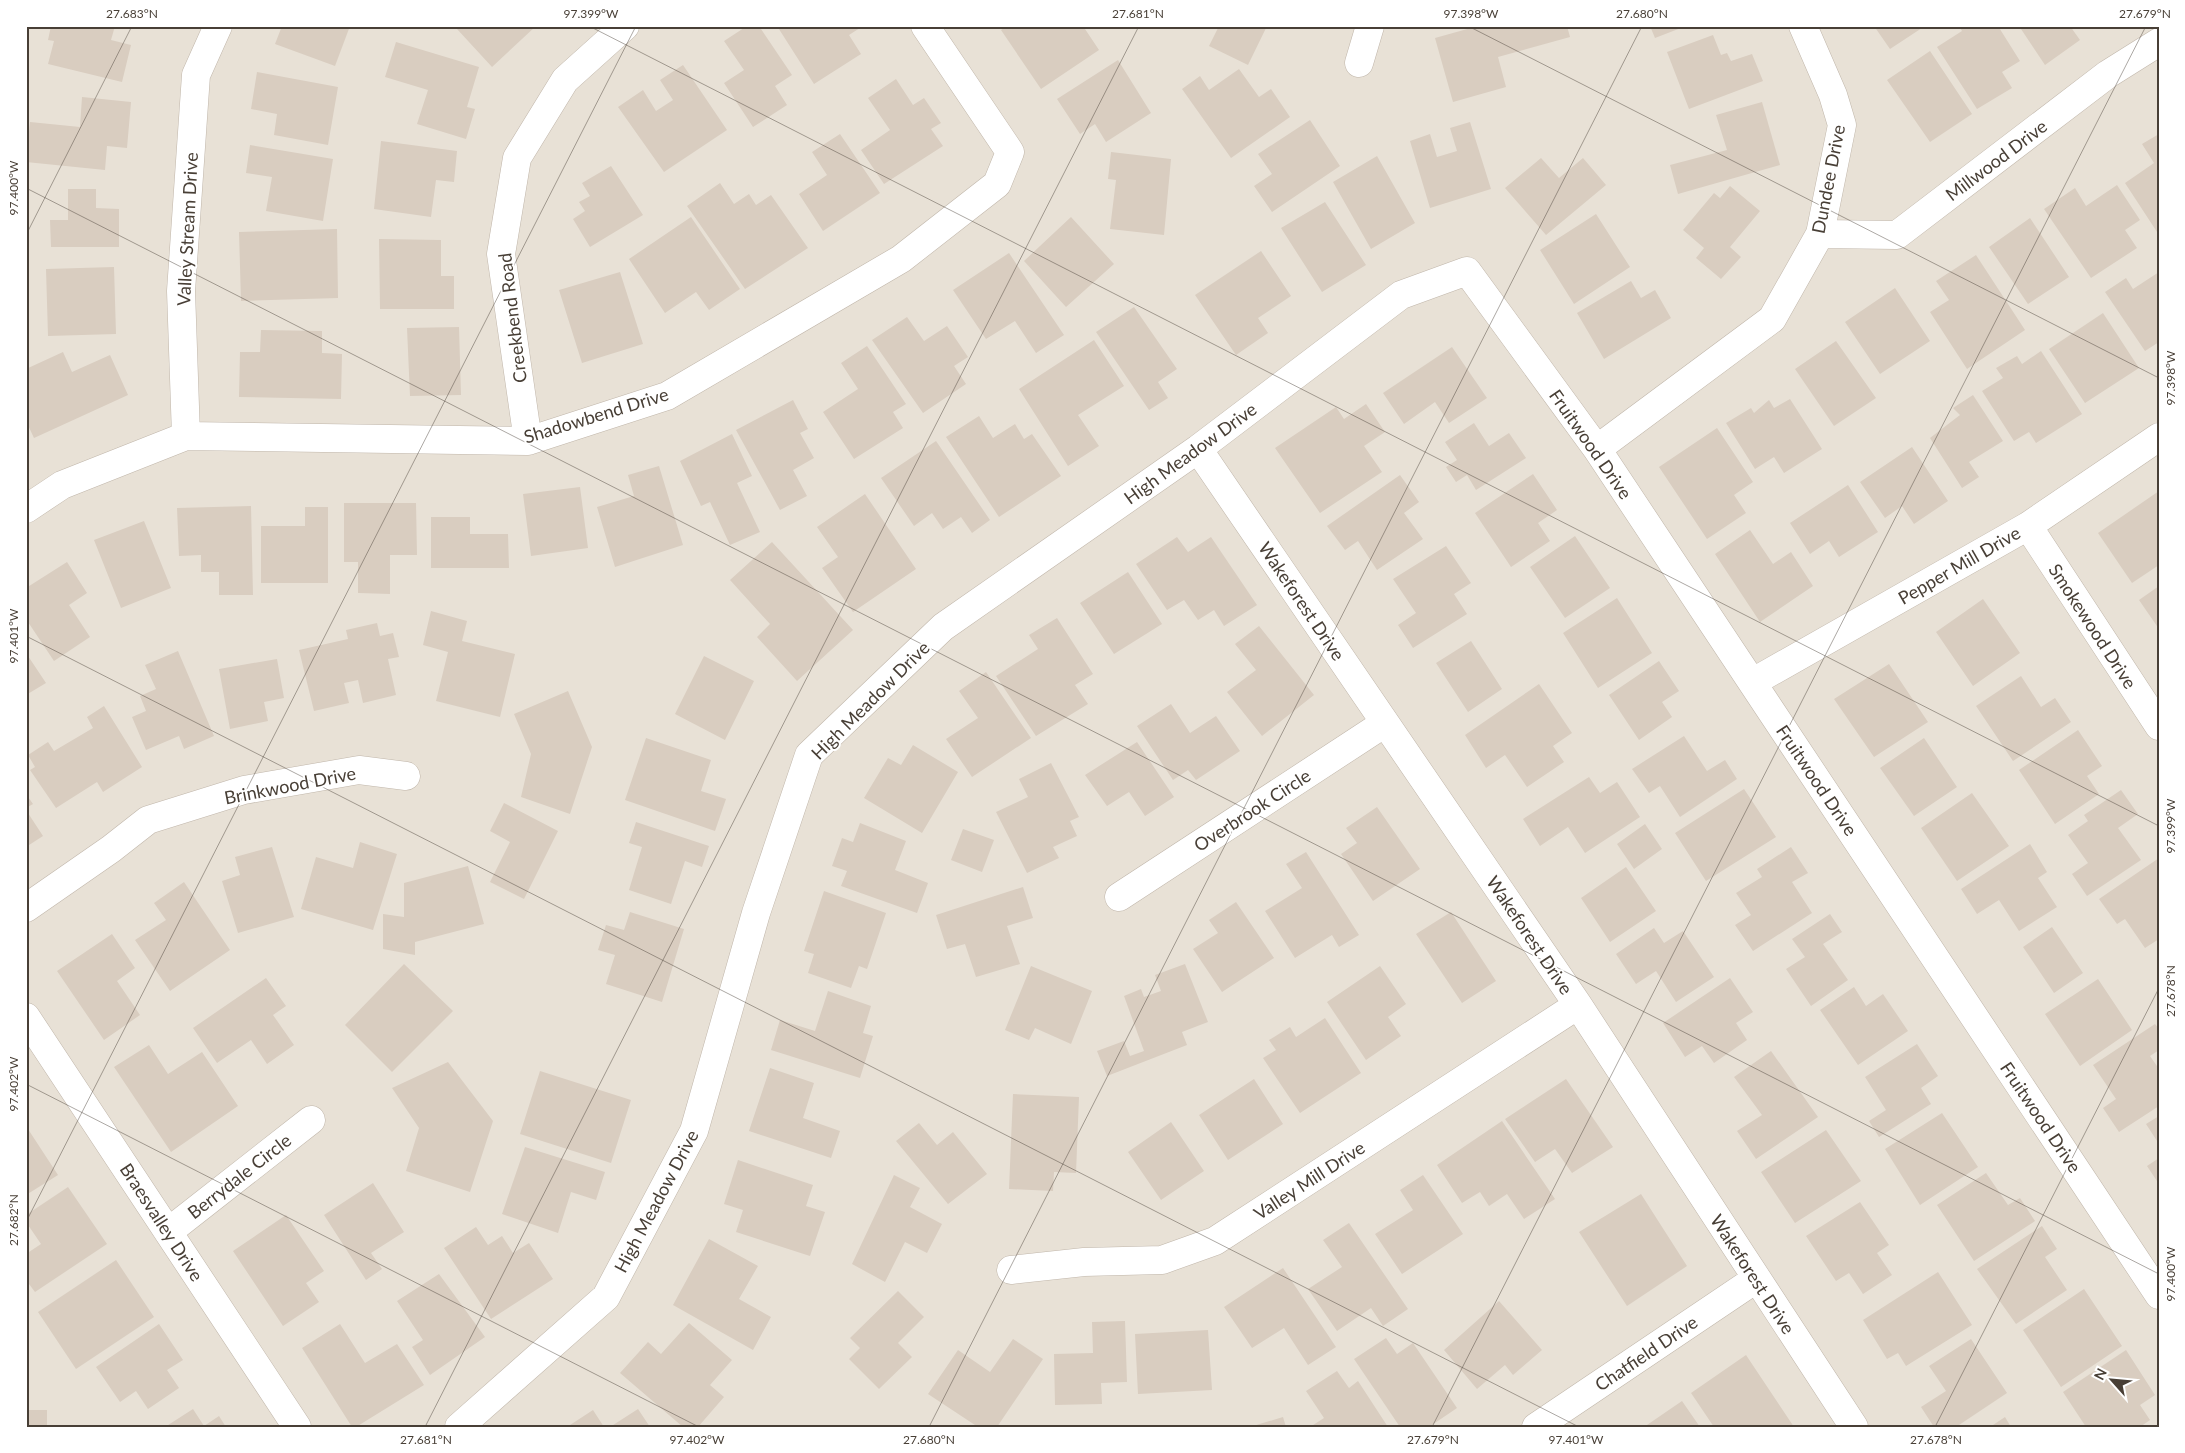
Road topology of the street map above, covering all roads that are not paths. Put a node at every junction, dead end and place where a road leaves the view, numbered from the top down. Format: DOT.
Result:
graph roads {
  1 [pos="218,26"];
  2 [pos="625,26"];
  3 [pos="925,26"];
  4 [pos="1370,26"];
  5 [pos="1803,26"];
  6 [pos="2159,42"];
  7 [pos="1359,62"];
  8 [pos="1820,234"];
  9 [pos="1467,271"];
  10 [pos="186,436"];
  11 [pos="2159,437"];
  12 [pos="528,440"];
  13 [pos="1198,449"];
  14 [pos="1597,449"];
  15 [pos="26,509"];
  16 [pos="2028,526"];
  17 [pos="1753,682"];
  18 [pos="1385,723"];
  19 [pos="2159,726"];
  20 [pos="406,776"];
  21 [pos="1119,898"];
  22 [pos="26,908"];
  23 [pos="1578,1005"];
  24 [pos="26,1017"];
  25 [pos="311,1120"];
  26 [pos="168,1232"];
  27 [pos="1011,1270"];
  28 [pos="1756,1279"];
  29 [pos="2159,1295"];
  30 [pos="297,1427"];
  31 [pos="458,1427"];
  32 [pos="1536,1427"];
  33 [pos="1854,1427"];
  1 -- 10 [label="street, Valley Stream Drive"];
  2 -- 12 [label="street, Creekbend Road"];
  3 -- 12 [label="street, Shadowbend Drive"];
  4 -- 7 [label="street"];
  5 -- 8 [label="street, Dundee Drive"];
  6 -- 8 [label="street, Millwood Drive"];
  8 -- 14 [label="street, Dundee Drive"];
  9 -- 13 [label="street, High Meadow Drive"];
  9 -- 14 [label="street, Fruitwood Drive"];
  10 -- 12 [label="street, Shadowbend Drive"];
  10 -- 15 [label="street, Shadowbend Drive"];
  11 -- 16 [label="street, Pepper Mill Drive"];
  13 -- 18 [label="street, Wakeforest Drive"];
  13 -- 31 [label="street, High Meadow Drive"];
  14 -- 17 [label="street, Fruitwood Drive"];
  16 -- 17 [label="street, Pepper Mill Drive"];
  16 -- 19 [label="street, Smokewood Drive"];
  17 -- 29 [label="street, Fruitwood Drive"];
  18 -- 21 [label="street, Overbrook Circle"];
  18 -- 23 [label="street, Wakeforest Drive"];
  20 -- 22 [label="street, Brinkwood Drive"];
  23 -- 27 [label="street, Valley Mill Drive"];
  23 -- 28 [label="street, Wakeforest Drive"];
  24 -- 26 [label="street, Braesvalley Drive"];
  25 -- 26 [label="street, Berrydale Circle"];
  26 -- 30 [label="street, Braesvalley Drive"];
  28 -- 32 [label="street, Chatfield Drive"];
  28 -- 33 [label="street, Wakeforest Drive"];
}
